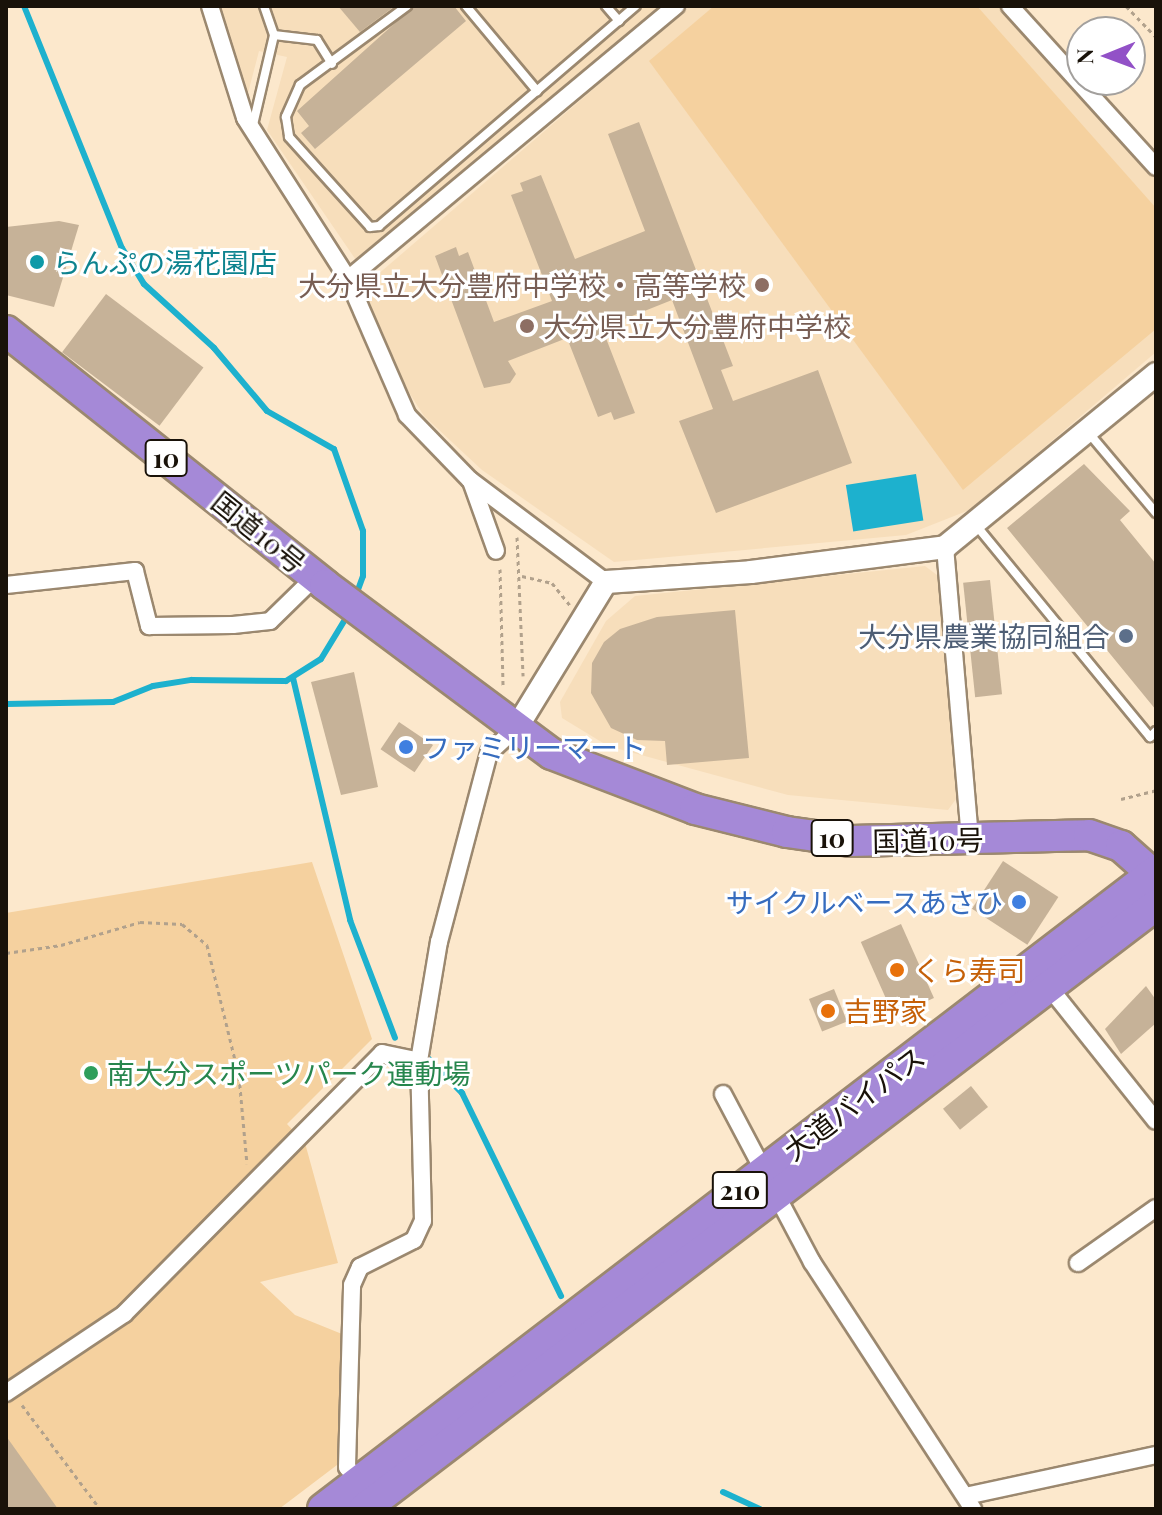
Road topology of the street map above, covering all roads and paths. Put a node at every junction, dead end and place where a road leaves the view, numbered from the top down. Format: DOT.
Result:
graph roads {
  1 [pos="210,6"];
  2 [pos="264,6"];
  3 [pos="407,6"];
  4 [pos="467,6"];
  5 [pos="606,6"];
  6 [pos="636,6"];
  7 [pos="676,6"];
  8 [pos="1010,6"];
  9 [pos="1126,6"];
  10 [pos="619,21"];
  11 [pos="274,35"];
  12 [pos="1156,37"];
  13 [pos="332,64"];
  14 [pos="537,91"];
  15 [pos="252,129"];
  16 [pos="1156,167"];
  17 [pos="348,279"];
  18 [pos="6,331"];
  19 [pos="1156,374"];
  20 [pos="1087,431"];
  21 [pos="470,480"];
  22 [pos="1156,513"];
  23 [pos="974,523"];
  24 [pos="523,528"];
  25 [pos="945,547"];
  26 [pos="496,551"];
  27 [pos="522,576"];
  28 [pos="320,581"];
  29 [pos="606,582"];
  30 [pos="6,585"];
  31 [pos="570,605"];
  32 [pos="522,684"];
  33 [pos="502,689"];
  34 [pos="517,727"];
  35 [pos="1156,731"];
  36 [pos="1156,790"];
  37 [pos="1121,799"];
  38 [pos="969,827"];
  39 [pos="1155,869"];
  40 [pos="1156,905"];
  41 [pos="6,953"];
  42 [pos="1049,987"];
  43 [pos="419,1061"];
  44 [pos="723,1094"];
  45 [pos="1156,1121"];
  46 [pos="247,1171"];
  47 [pos="768,1185"];
  48 [pos="1156,1208"];
  49 [pos="1078,1263"];
  50 [pos="9,1392"];
  51 [pos="1156,1455"];
  52 [pos="361,1495"];
  53 [pos="970,1503"];
  54 [pos="100,1509"];
  55 [pos="323,1509"];
  1 -- 15 [label="street"];
  2 -- 11 [label="lane"];
  3 -- 13 [label="lane"];
  4 -- 14 [label="lane"];
  5 -- 10 [label="lane"];
  6 -- 10 [label="lane"];
  7 -- 17 [label="street"];
  8 -- 16 [label="street"];
  9 -- 12 [label="path"];
  10 -- 14 [label="lane"];
  11 -- 13 [label="lane"];
  11 -- 15 [label="lane"];
  13 -- 14 [label="lane"];
  15 -- 17 [label="street"];
  17 -- 21 [label="street"];
  18 -- 28 [label="highway, 国道10号 / 10"];
  19 -- 20 [label="street"];
  20 -- 22 [label="lane"];
  20 -- 23 [label="street"];
  21 -- 26 [label="street"];
  21 -- 29 [label="street"];
  23 -- 25 [label="street"];
  23 -- 35 [label="lane"];
  24 -- 27 [label="path"];
  25 -- 29 [label="street"];
  25 -- 38 [label="street"];
  26 -- 33 [label="path"];
  27 -- 31 [label="path"];
  27 -- 32 [label="path"];
  28 -- 30 [label="street"];
  28 -- 34 [label="highway, 国道10号 / 10"];
  29 -- 34 [label="street"];
  34 -- 38 [label="highway, 国道10号 / 10"];
  34 -- 39 [label="highway, 国道10号 / 10"];
  34 -- 43 [label="street"];
  36 -- 37 [label="path"];
  38 -- 39 [label="highway, 国道10号 / 10"];
  39 -- 47 [label="highway, 大道バイパス / 210"];
  40 -- 42 [label="highway, 大道バイパス / 210"];
  41 -- 46 [label="path"];
  42 -- 45 [label="street"];
  42 -- 47 [label="highway, 大道バイパス / 210"];
  43 -- 50 [label="street"];
  43 -- 52 [label="street"];
  44 -- 47 [label="street"];
  47 -- 52 [label="highway, 大道バイパス / 210"];
  47 -- 53 [label="street"];
  48 -- 49 [label="street"];
  50 -- 54 [label="path"];
  51 -- 53 [label="street"];
  52 -- 55 [label="highway, 大道バイパス / 210"];
}
